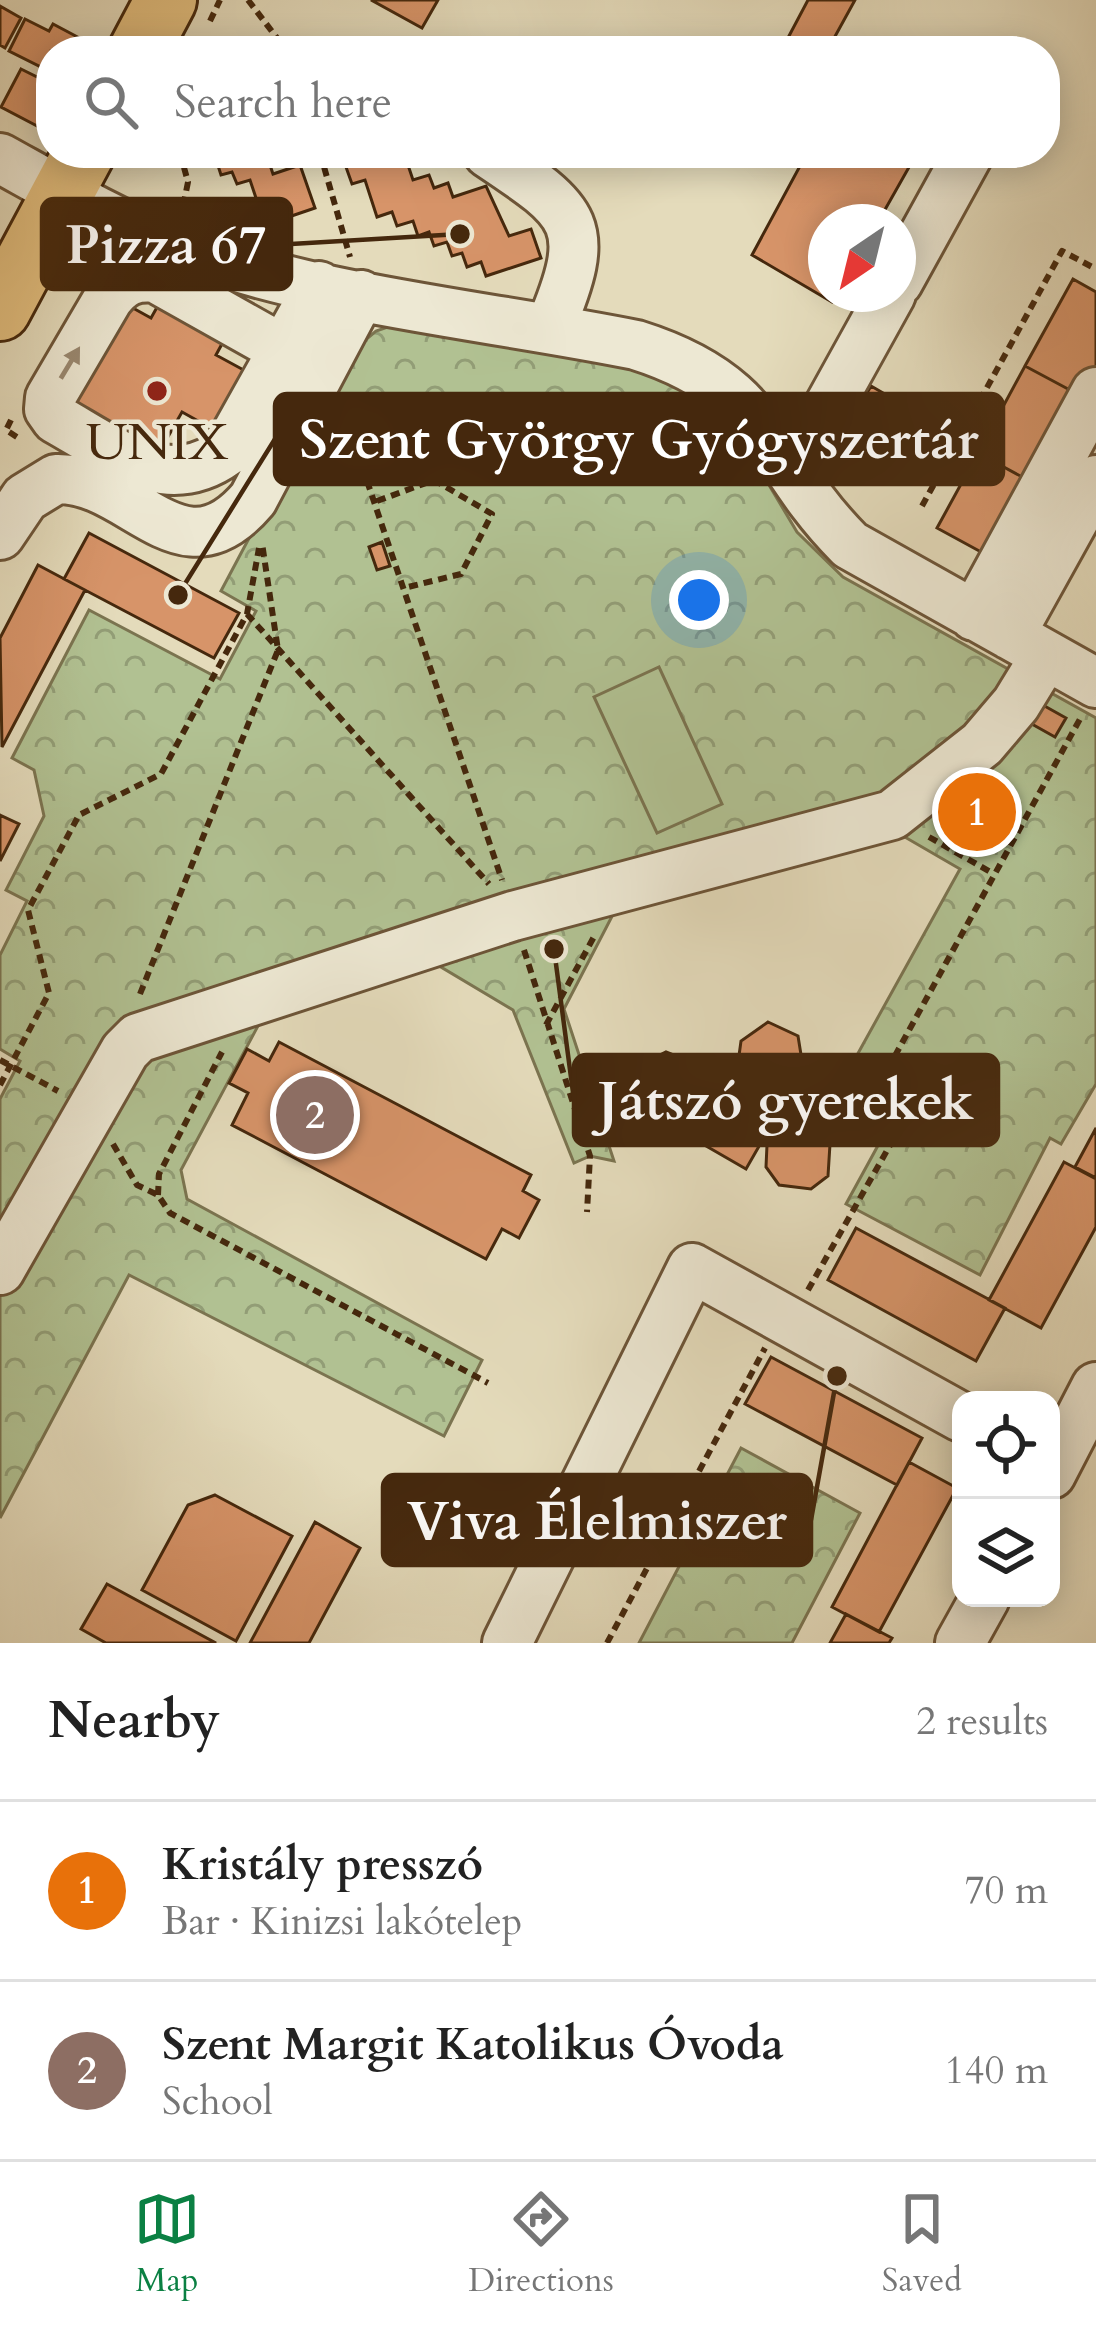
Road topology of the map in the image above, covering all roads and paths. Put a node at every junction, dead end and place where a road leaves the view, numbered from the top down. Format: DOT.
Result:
graph roads {
  1 [pos="166,0"];
  2 [pos="248,0"];
  3 [pos="147,36"];
  4 [pos="275,36"];
  5 [pos="0,158"];
  6 [pos="36,165"];
  7 [pos="184,168"];
  8 [pos="322,168"];
  9 [pos="511,168"];
  10 [pos="961,168"];
  11 [pos="74,173"];
  12 [pos="169,244"];
  13 [pos="916,249"];
  14 [pos="1096,269"];
  15 [pos="340,291"];
  16 [pos="0,310"];
  17 [pos="881,312"];
  18 [pos="550,328"];
  19 [pos="304,354"];
  20 [pos="1096,392"];
  21 [pos="793,471"];
  22 [pos="1096,480"];
  23 [pos="376,502"];
  24 [pos="922,506"];
  25 [pos="0,535"];
  26 [pos="404,589"];
  27 [pos="247,614"];
  28 [pos="1010,636"];
  29 [pos="278,650"];
  30 [pos="1090,696"];
  31 [pos="892,815"];
  32 [pos="994,874"];
  33 [pos="621,886"];
  34 [pos="512,912"];
  35 [pos="249,999"];
  36 [pos="546,1025"];
  37 [pos="125,1051"];
  38 [pos="0,1060"];
  39 [pos="10,1065"];
  40 [pos="0,1085"];
  41 [pos="93,1111"];
  42 [pos="158,1195"];
  43 [pos="587,1212"];
  44 [pos="0,1270"];
  45 [pos="781,1318"];
  46 [pos="488,1383"];
  47 [pos="1096,1387"];
  48 [pos="952,1413"];
  49 [pos="1060,1455"];
  50 [pos="506,1643"];
  51 [pos="607,1643"];
  1 -- 3 [label="main road"];
  2 -- 4 [label="path"];
  5 -- 6 [label="street"];
  7 -- 12 [label="path"];
  8 -- 15 [label="path"];
  9 -- 18 [label="street"];
  10 -- 13 [label="street"];
  11 -- 12 [label="street"];
  11 -- 16 [label="main road"];
  12 -- 15 [label="street"];
  14 -- 24 [label="path"];
  15 -- 18 [label="street"];
  15 -- 19 [label="street"];
  17 -- 21 [label="street"];
  18 -- 21 [label="street"];
  19 -- 19 [label="street, one-way"];
  19 -- 23 [label="path"];
  19 -- 25 [label="street"];
  20 -- 28 [label="street"];
  21 -- 28 [label="street"];
  22 -- 28 [label="street"];
  23 -- 26 [label="path"];
  23 -- 26 [label="path"];
  26 -- 34 [label="path"];
  27 -- 29 [label="path"];
  27 -- 29 [label="path"];
  27 -- 39 [label="path"];
  28 -- 30 [label="street"];
  28 -- 31 [label="street"];
  29 -- 34 [label="path"];
  29 -- 37 [label="path"];
  30 -- 32 [label="path"];
  31 -- 32 [label="path"];
  31 -- 33 [label="street"];
  32 -- 45 [label="path"];
  33 -- 34 [label="street"];
  33 -- 36 [label="path"];
  34 -- 35 [label="street"];
  34 -- 36 [label="path"];
  35 -- 37 [label="street"];
  35 -- 42 [label="path"];
  36 -- 43 [label="path"];
  37 -- 41 [label="street"];
  38 -- 39 [label="path"];
  39 -- 40 [label="path"];
  39 -- 41 [label="path"];
  41 -- 42 [label="path"];
  41 -- 44 [label="street"];
  42 -- 46 [label="path"];
  45 -- 48 [label="street"];
  45 -- 50 [label="street"];
  45 -- 51 [label="path"];
  47 -- 49 [label="street"];
}
